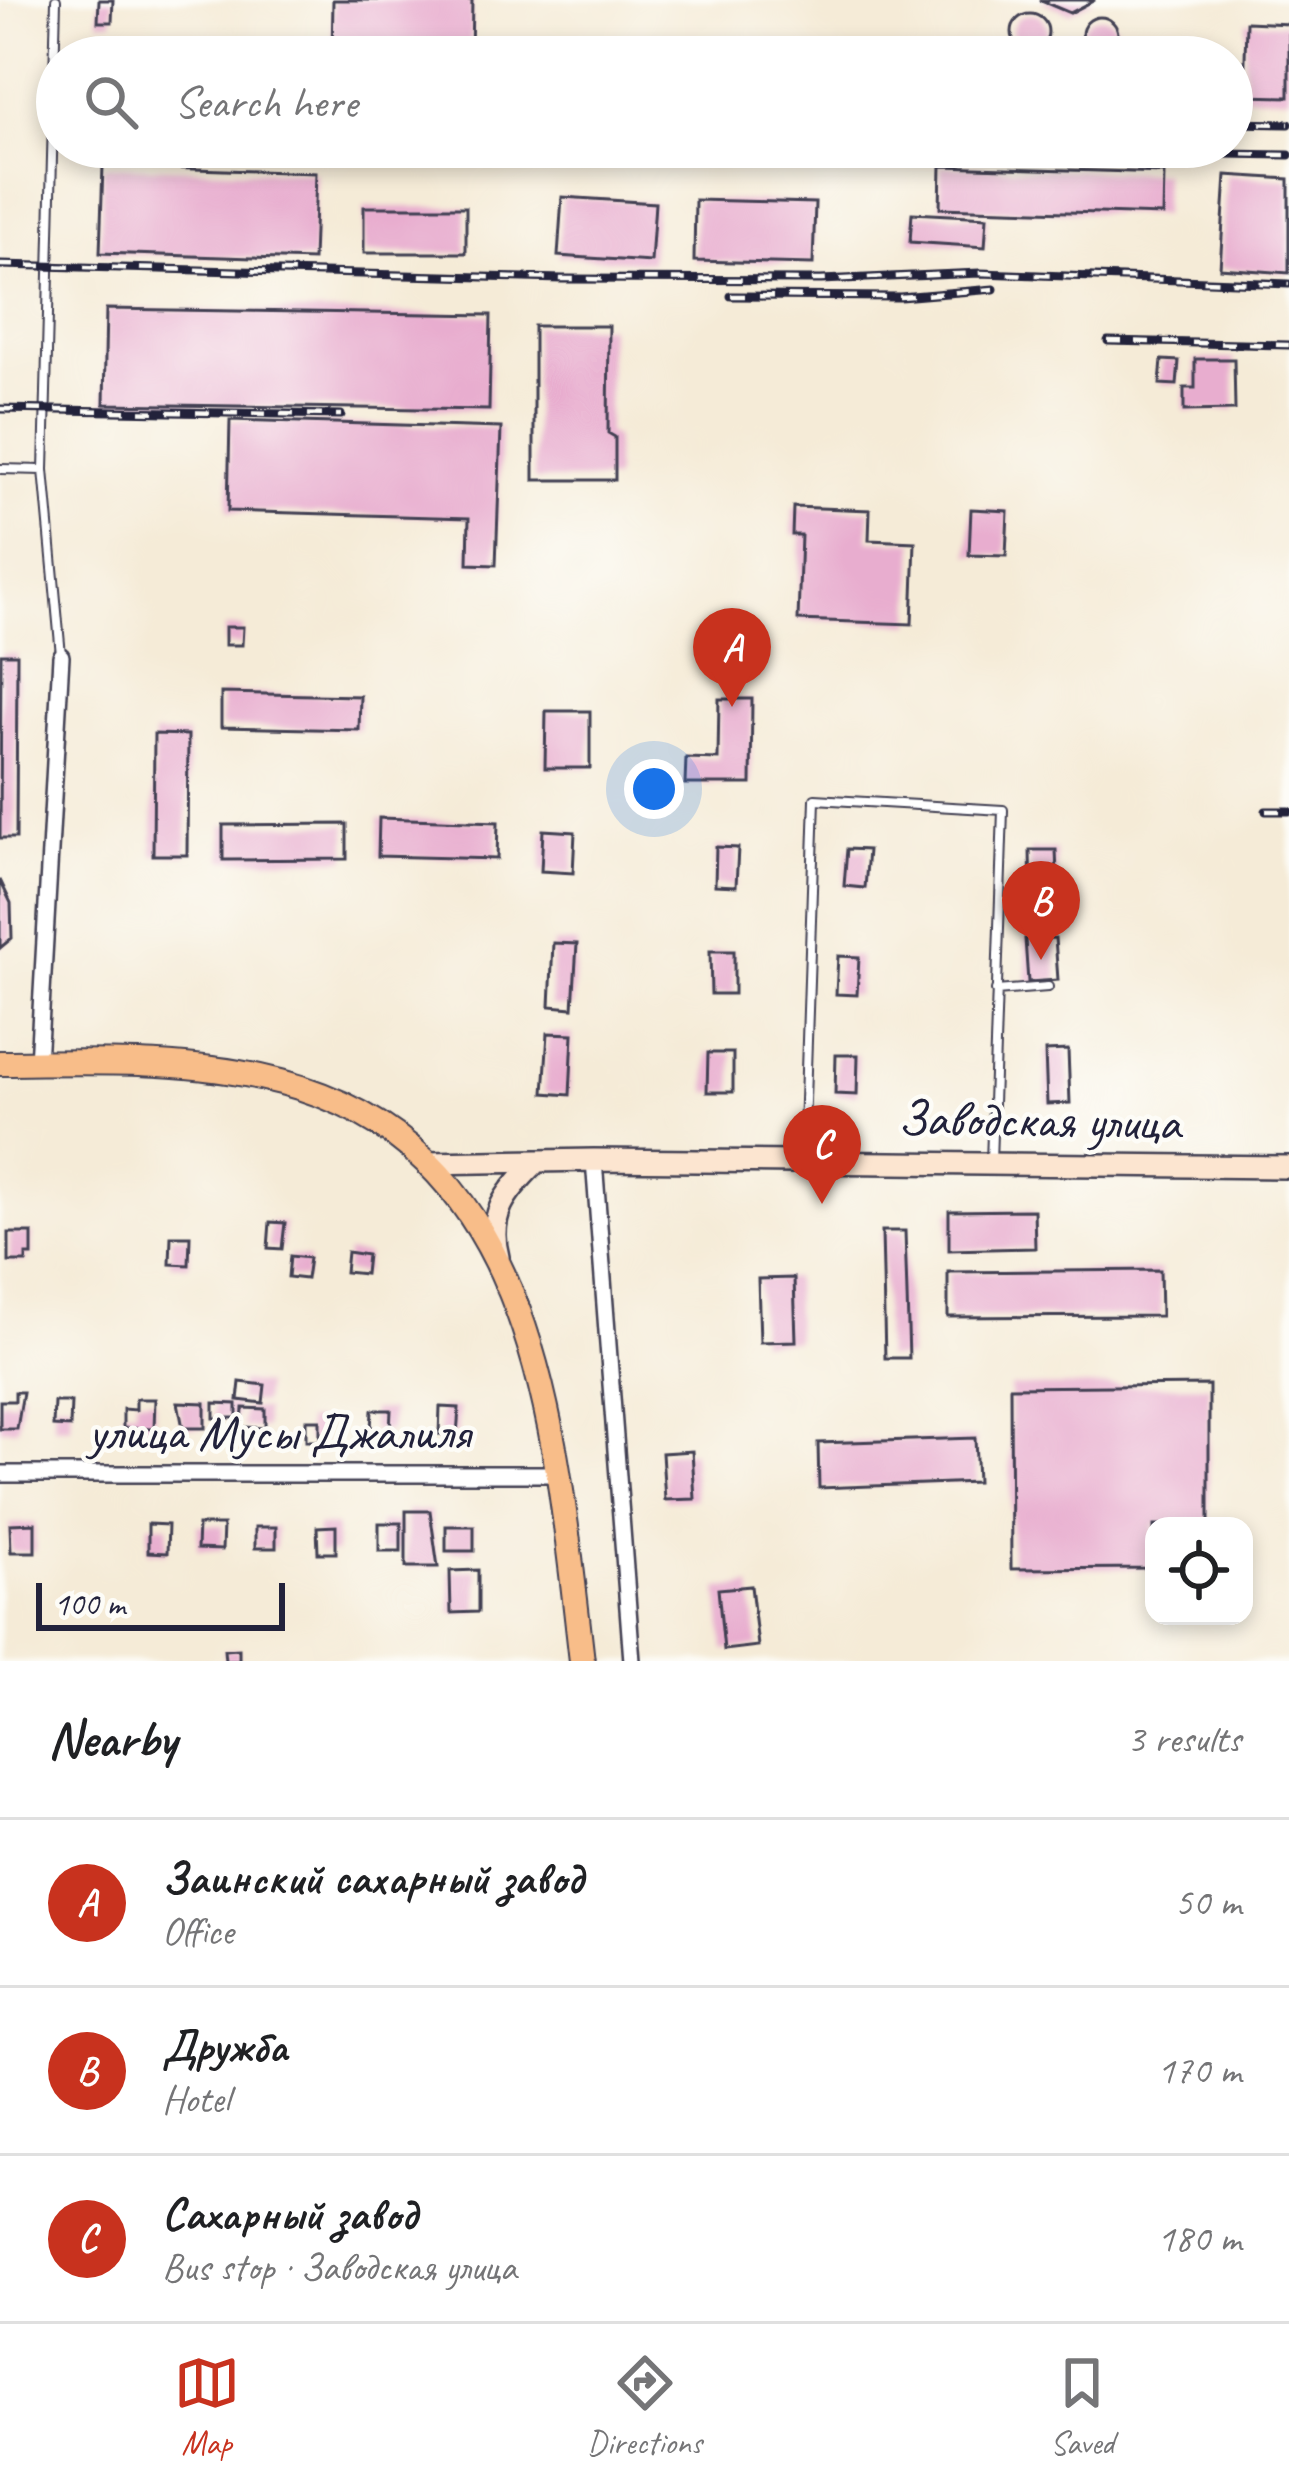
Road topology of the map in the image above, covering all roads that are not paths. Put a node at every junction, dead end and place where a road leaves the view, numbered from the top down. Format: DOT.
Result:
graph roads {
  1 [pos="56,0"];
  2 [pos="55,36"];
  3 [pos="52,168"];
  4 [pos="0,470"];
  5 [pos="44,470"];
  6 [pos="61,656"];
  7 [pos="1048,987"];
  8 [pos="996,991"];
  9 [pos="0,1063"];
  10 [pos="38,1063"];
  11 [pos="594,1160"];
  12 [pos="803,1162"];
  13 [pos="427,1163"];
  14 [pos="533,1164"];
  15 [pos="991,1164"];
  16 [pos="1289,1167"];
  17 [pos="499,1260"];
  18 [pos="0,1474"];
  19 [pos="557,1474"];
  20 [pos="582,1661"];
  21 [pos="632,1661"];
  1 -- 2 [label="lane"];
  3 -- 5 [label="lane"];
  4 -- 5 [label="lane"];
  5 -- 6 [label="lane"];
  6 -- 10 [label="street"];
  7 -- 8 [label="lane"];
  8 -- 12 [label="lane"];
  8 -- 15 [label="lane"];
  9 -- 10 [label="main road"];
  10 -- 13 [label="main road"];
  11 -- 12 [label="main road, Заводская улица"];
  11 -- 14 [label="main road, Заводская улица"];
  11 -- 21 [label="street"];
  12 -- 15 [label="main road, Заводская улица"];
  13 -- 14 [label="main road, Заводская улица"];
  13 -- 17 [label="main road"];
  14 -- 17 [label="main road"];
  15 -- 16 [label="main road, Заводская улица"];
  17 -- 19 [label="main road"];
  18 -- 19 [label="street, улица Мусы Джалиля"];
  19 -- 20 [label="main road"];
}
